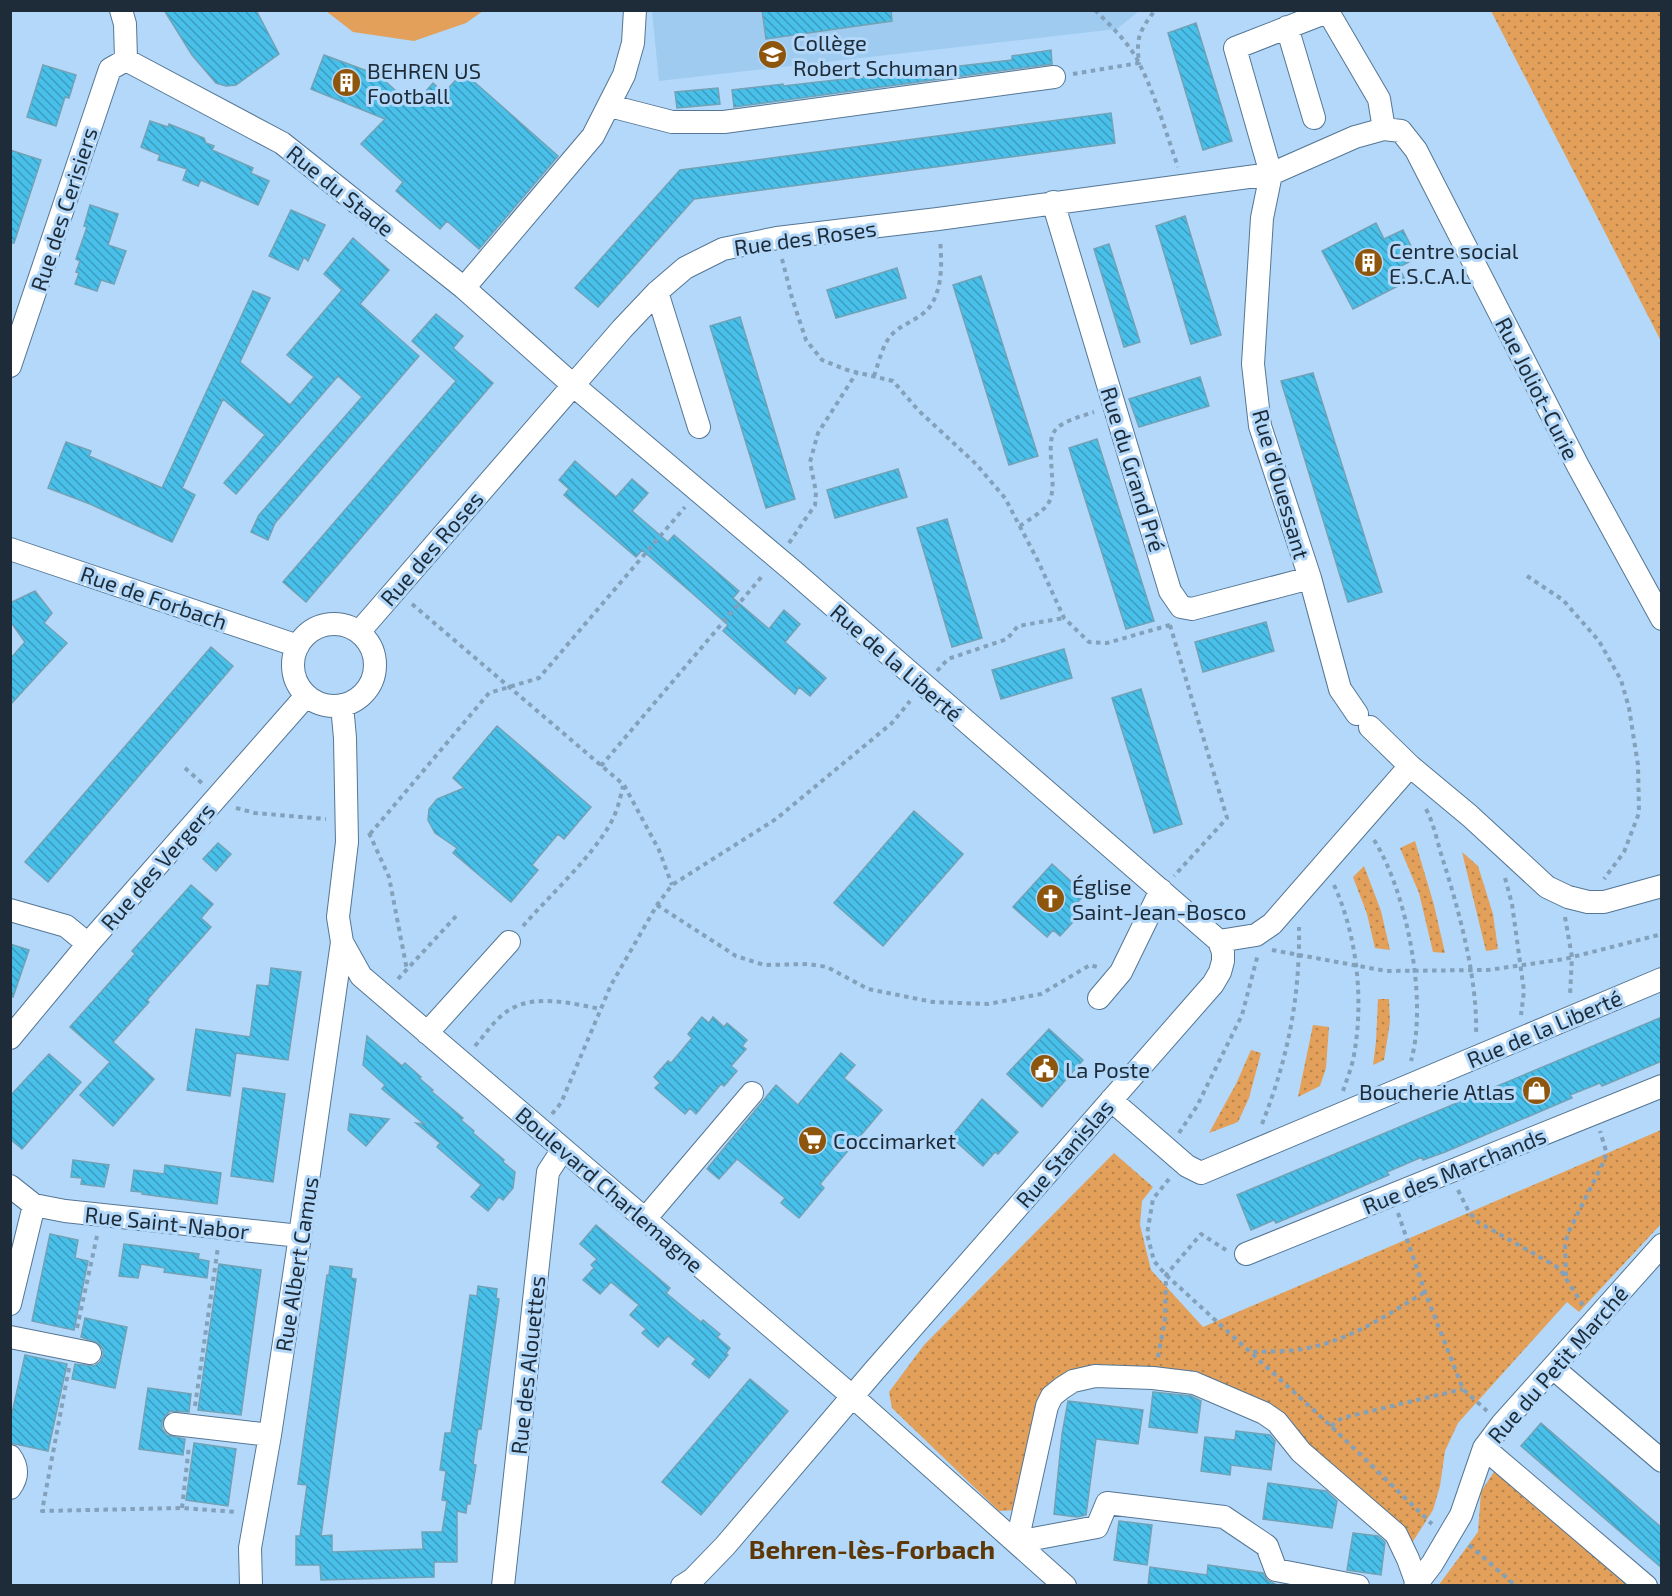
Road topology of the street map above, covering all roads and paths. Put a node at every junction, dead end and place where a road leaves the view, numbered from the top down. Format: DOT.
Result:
graph roads {
  1 [pos="121,10"];
  2 [pos="635,10"];
  3 [pos="1095,10"];
  4 [pos="1155,10"];
  5 [pos="1327,11"];
  6 [pos="1287,27"];
  7 [pos="126,60"];
  8 [pos="1139,63"];
  9 [pos="1054,77"];
  10 [pos="610,106"];
  11 [pos="1314,118"];
  12 [pos="1384,129"];
  13 [pos="1271,174"];
  14 [pos="1184,185"];
  15 [pos="1053,202"];
  16 [pos="938,219"];
  17 [pos="777,238"];
  18 [pos="464,288"];
  19 [pos="657,292"];
  20 [pos="10,366"];
  21 [pos="857,372"];
  22 [pos="874,376"];
  23 [pos="573,385"];
  24 [pos="1114,405"];
  25 [pos="699,427"];
  26 [pos="699,491"];
  27 [pos="1020,526"];
  28 [pos="10,549"];
  29 [pos="777,558"];
  30 [pos="1527,576"];
  31 [pos="1310,578"];
  32 [pos="395,590"];
  33 [pos="1175,616"];
  34 [pos="1064,618"];
  35 [pos="1662,619"];
  36 [pos="359,632"];
  37 [pos="298,646"];
  38 [pos="923,685"];
  39 [pos="509,687"];
  40 [pos="306,696"];
  41 [pos="342,705"];
  42 [pos="1410,765"];
  43 [pos="601,766"];
  44 [pos="185,768"];
  45 [pos="624,785"];
  46 [pos="218,796"];
  47 [pos="1425,806"];
  48 [pos="346,821"];
  49 [pos="370,834"];
  50 [pos="1370,834"];
  51 [pos="1503,872"];
  52 [pos="1331,879"];
  53 [pos="672,885"];
  54 [pos="1662,886"];
  55 [pos="1161,890"];
  56 [pos="1296,896"];
  57 [pos="1588,902"];
  58 [pos="657,905"];
  59 [pos="10,910"];
  60 [pos="1564,911"];
  61 [pos="459,913"];
  62 [pos="1662,934"];
  63 [pos="1219,941"];
  64 [pos="342,942"];
  65 [pos="509,942"];
  66 [pos="88,944"];
  67 [pos="1269,950"];
  68 [pos="1299,955"];
  69 [pos="1572,957"];
  70 [pos="1520,965"];
  71 [pos="1357,966"];
  72 [pos="407,970"];
  73 [pos="1414,970"];
  74 [pos="1470,970"];
  75 [pos="1120,972"];
  76 [pos="1662,979"];
  77 [pos="384,996"];
  78 [pos="1099,998"];
  79 [pos="1569,1002"];
  80 [pos="601,1009"];
  81 [pos="1520,1021"];
  82 [pos="427,1033"];
  83 [pos="10,1038"];
  84 [pos="1476,1038"];
  85 [pos="462,1062"];
  86 [pos="1410,1067"];
  87 [pos="1662,1086"];
  88 [pos="752,1093"];
  89 [pos="1342,1096"];
  90 [pos="1112,1100"];
  91 [pos="1594,1114"];
  92 [pos="539,1128"];
  93 [pos="1259,1131"];
  94 [pos="563,1149"];
  95 [pos="1451,1172"];
  96 [pos="10,1186"];
  97 [pos="1392,1196"];
  98 [pos="34,1205"];
  99 [pos="102,1215"];
  100 [pos="645,1219"];
  101 [pos="220,1227"];
  102 [pos="300,1236"];
  103 [pos="1662,1245"];
  104 [pos="1246,1254"];
  105 [pos="1566,1278"];
  106 [pos="1425,1292"];
  107 [pos="10,1304"];
  108 [pos="1592,1323"];
  109 [pos="10,1337"];
  110 [pos="81,1351"];
  111 [pos="1252,1353"];
  112 [pos="1553,1368"];
  113 [pos="1153,1378"];
  114 [pos="1463,1389"];
  115 [pos="852,1396"];
  116 [pos="1502,1424"];
  117 [pos="183,1425"];
  118 [pos="1331,1426"];
  119 [pos="270,1435"];
  120 [pos="1484,1448"];
  121 [pos="10,1456"];
  122 [pos="1662,1461"];
  123 [pos="10,1488"];
  124 [pos="182,1508"];
  125 [pos="256,1514"];
  126 [pos="1452,1530"];
  127 [pos="1017,1542"];
  128 [pos="1416,1585"];
  129 [pos="251,1586"];
  130 [pos="503,1586"];
  131 [pos="682,1586"];
  132 [pos="1065,1586"];
  133 [pos="1358,1586"];
  134 [pos="1516,1586"];
  135 [pos="1646,1586"];
  1 -- 7 [label="street"];
  2 -- 10 [label="street"];
  3 -- 8 [label="path"];
  4 -- 8 [label="path"];
  5 -- 6 [label="street"];
  5 -- 12 [label="street"];
  6 -- 11 [label="street"];
  6 -- 13 [label="street"];
  7 -- 18 [label="street, Rue du Stade"];
  7 -- 20 [label="street, Rue des Cerisiers"];
  8 -- 9 [label="path"];
  8 -- 14 [label="path"];
  9 -- 10 [label="street"];
  10 -- 18 [label="street"];
  12 -- 13 [label="street, Rue des Roses"];
  12 -- 35 [label="street, Rue Joliot-Curie"];
  13 -- 14 [label="street, Rue des Roses"];
  13 -- 31 [label="street, Rue d'Ouessant"];
  14 -- 15 [label="street, Rue des Roses"];
  15 -- 16 [label="street, Rue des Roses"];
  15 -- 24 [label="street, Rue du Grand Pré"];
  16 -- 17 [label="street, Rue des Roses"];
  16 -- 22 [label="path"];
  17 -- 19 [label="street, Rue des Roses"];
  17 -- 21 [label="path"];
  18 -- 23 [label="street, Rue du Stade"];
  19 -- 23 [label="street, Rue des Roses"];
  19 -- 25 [label="street"];
  21 -- 22 [label="path"];
  21 -- 29 [label="path"];
  22 -- 27 [label="path"];
  23 -- 26 [label="street, Rue de la Liberté"];
  23 -- 32 [label="street, Rue des Roses"];
  24 -- 27 [label="path"];
  24 -- 33 [label="street, Rue du Grand Pré"];
  26 -- 29 [label="street, Rue de la Liberté"];
  26 -- 39 [label="path"];
  27 -- 34 [label="path"];
  28 -- 37 [label="street, Rue de Forbach"];
  29 -- 38 [label="street, Rue de la Liberté"];
  29 -- 43 [label="path"];
  30 -- 57 [label="path"];
  31 -- 33 [label="street"];
  31 -- 42 [label="street, Rue d'Ouessant"];
  32 -- 36 [label="street, Rue des Roses"];
  32 -- 39 [label="path"];
  33 -- 34 [label="path"];
  33 -- 55 [label="path"];
  34 -- 38 [label="path"];
  36 -- 37 [label="street"];
  36 -- 41 [label="street"];
  37 -- 40 [label="street"];
  38 -- 53 [label="path"];
  38 -- 55 [label="street, Rue de la Liberté"];
  39 -- 43 [label="path"];
  39 -- 49 [label="path"];
  40 -- 41 [label="street"];
  40 -- 46 [label="street, Rue des Vergers"];
  41 -- 48 [label="street, Boulevard Charlemagne"];
  42 -- 56 [label="street"];
  42 -- 57 [label="street, Rue d'Ouessant"];
  43 -- 45 [label="path"];
  44 -- 46 [label="path"];
  45 -- 53 [label="path"];
  45 -- 65 [label="path"];
  46 -- 48 [label="path"];
  46 -- 66 [label="street, Rue des Vergers"];
  47 -- 74 [label="path"];
  48 -- 49 [label="path"];
  48 -- 64 [label="street, Boulevard Charlemagne"];
  49 -- 72 [label="path"];
  50 -- 73 [label="path"];
  51 -- 70 [label="path"];
  52 -- 71 [label="path"];
  53 -- 58 [label="path"];
  54 -- 57 [label="street, Rue d'Ouessant"];
  55 -- 63 [label="street, Rue de la Liberté"];
  55 -- 75 [label="street"];
  56 -- 63 [label="street"];
  56 -- 68 [label="path"];
  58 -- 75 [label="path"];
  58 -- 80 [label="path"];
  59 -- 66 [label="street"];
  60 -- 69 [label="path"];
  61 -- 72 [label="path"];
  62 -- 69 [label="path"];
  63 -- 90 [label="street, Rue Stanislas"];
  64 -- 77 [label="street, Boulevard Charlemagne"];
  64 -- 102 [label="street, Rue Albert Camus"];
  65 -- 82 [label="street"];
  66 -- 83 [label="street, Rue des Vergers"];
  67 -- 68 [label="path"];
  68 -- 71 [label="path"];
  68 -- 93 [label="path"];
  69 -- 70 [label="path"];
  69 -- 79 [label="path"];
  70 -- 74 [label="path"];
  70 -- 81 [label="path"];
  71 -- 73 [label="path"];
  71 -- 89 [label="path"];
  72 -- 77 [label="path"];
  73 -- 74 [label="path"];
  73 -- 86 [label="path"];
  74 -- 84 [label="path"];
  75 -- 78 [label="street"];
  76 -- 90 [label="street, Rue de la Liberté"];
  77 -- 82 [label="street, Boulevard Charlemagne"];
  80 -- 85 [label="path"];
  80 -- 92 [label="path"];
  82 -- 85 [label="street, Boulevard Charlemagne"];
  85 -- 92 [label="street, Boulevard Charlemagne"];
  87 -- 91 [label="street, Rue des Marchands"];
  88 -- 100 [label="street"];
  90 -- 115 [label="street, Rue Stanislas"];
  91 -- 95 [label="street, Rue des Marchands"];
  91 -- 105 [label="path"];
  92 -- 94 [label="street, Boulevard Charlemagne"];
  94 -- 100 [label="street, Boulevard Charlemagne"];
  94 -- 130 [label="street, Rue des Alouettes"];
  95 -- 97 [label="street, Rue des Marchands"];
  95 -- 105 [label="path"];
  96 -- 98 [label="street"];
  97 -- 104 [label="street, Rue des Marchands"];
  97 -- 106 [label="path"];
  98 -- 99 [label="street, Rue Saint-Nabor"];
  98 -- 107 [label="street"];
  99 -- 101 [label="street, Rue Saint-Nabor"];
  99 -- 110 [label="path"];
  100 -- 115 [label="street, Boulevard Charlemagne"];
  101 -- 102 [label="street, Rue Saint-Nabor"];
  101 -- 117 [label="path"];
  102 -- 119 [label="street, Rue Albert Camus"];
  103 -- 108 [label="street, Rue du Petit Marché"];
  104 -- 113 [label="path"];
  105 -- 108 [label="path"];
  106 -- 111 [label="path"];
  106 -- 114 [label="path"];
  108 -- 112 [label="street, Rue du Petit Marché"];
  109 -- 110 [label="street"];
  110 -- 124 [label="path"];
  112 -- 116 [label="street, Rue du Petit Marché"];
  112 -- 122 [label="street"];
  113 -- 127 [label="street"];
  113 -- 128 [label="street"];
  114 -- 116 [label="path"];
  114 -- 118 [label="path"];
  115 -- 127 [label="street, Boulevard Charlemagne"];
  115 -- 131 [label="street"];
  116 -- 120 [label="street, Rue du Petit Marché"];
  117 -- 119 [label="street"];
  117 -- 124 [label="path"];
  119 -- 125 [label="street, Rue Albert Camus"];
  120 -- 126 [label="street, Rue du Petit Marché"];
  120 -- 135 [label="street"];
  121 -- 123 [label="street"];
  124 -- 125 [label="path"];
  125 -- 129 [label="street, Rue Albert Camus"];
  126 -- 128 [label="street, Rue du Petit Marché"];
  126 -- 134 [label="path"];
  127 -- 132 [label="street, Boulevard Charlemagne"];
  127 -- 133 [label="street"];
}
